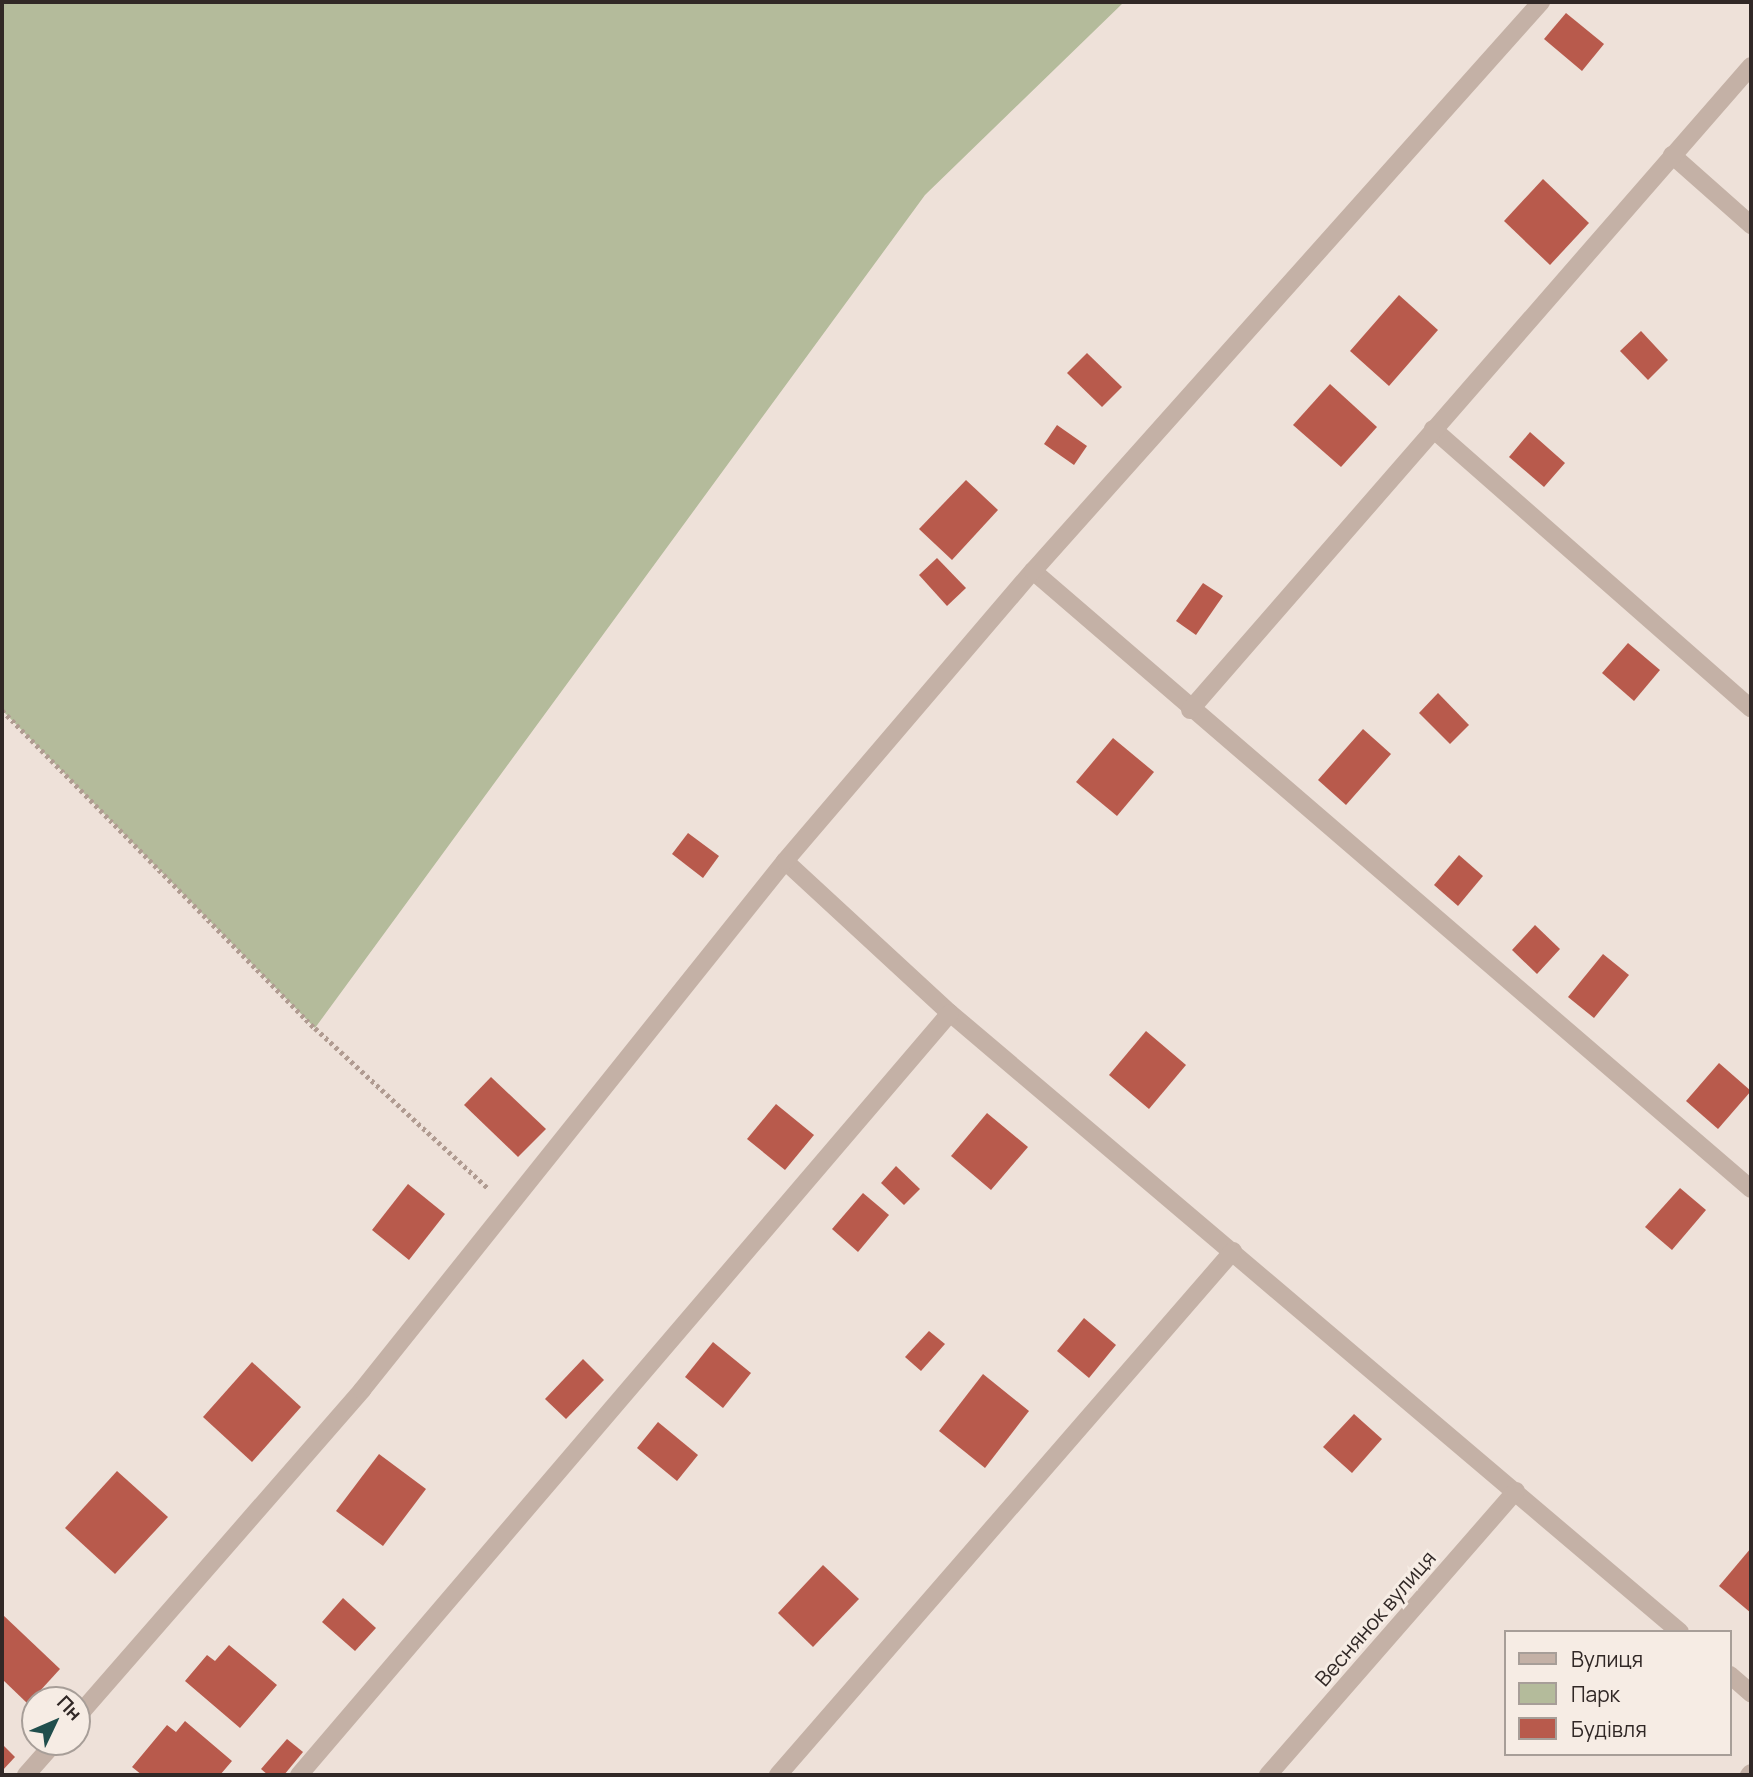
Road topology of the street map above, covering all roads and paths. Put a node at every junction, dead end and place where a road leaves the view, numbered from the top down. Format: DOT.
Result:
graph roads {
  1 [pos="1541,2"];
  2 [pos="1751,65"];
  3 [pos="1672,155"];
  4 [pos="1751,225"];
  5 [pos="1433,429"];
  6 [pos="1033,571"];
  7 [pos="1751,708"];
  8 [pos="2,710"];
  9 [pos="1189,710"];
  10 [pos="785,861"];
  11 [pos="950,1013"];
  12 [pos="1751,1189"];
  13 [pos="510,1209"];
  14 [pos="1233,1251"];
  15 [pos="1516,1491"];
  16 [pos="1678,1630"];
  17 [pos="1732,1677"];
  18 [pos="1751,1693"];
  19 [pos="91,1701"];
  20 [pos="43,1756"];
  21 [pos="26,1775"];
  22 [pos="299,1775"];
  23 [pos="778,1775"];
  24 [pos="1268,1775"];
  1 -- 6 [label="street"];
  2 -- 3 [label="street"];
  3 -- 4 [label="street"];
  3 -- 5 [label="street"];
  5 -- 7 [label="street"];
  5 -- 9 [label="street"];
  6 -- 9 [label="street"];
  6 -- 10 [label="street"];
  8 -- 13 [label="path"];
  9 -- 12 [label="street"];
  10 -- 11 [label="street"];
  10 -- 13 [label="street"];
  11 -- 14 [label="street"];
  11 -- 22 [label="street"];
  13 -- 19 [label="street"];
  14 -- 15 [label="street"];
  14 -- 23 [label="street"];
  15 -- 16 [label="street"];
  15 -- 24 [label="street, Веснянок вулиця"];
  17 -- 18 [label="street"];
  20 -- 21 [label="street"];
}
